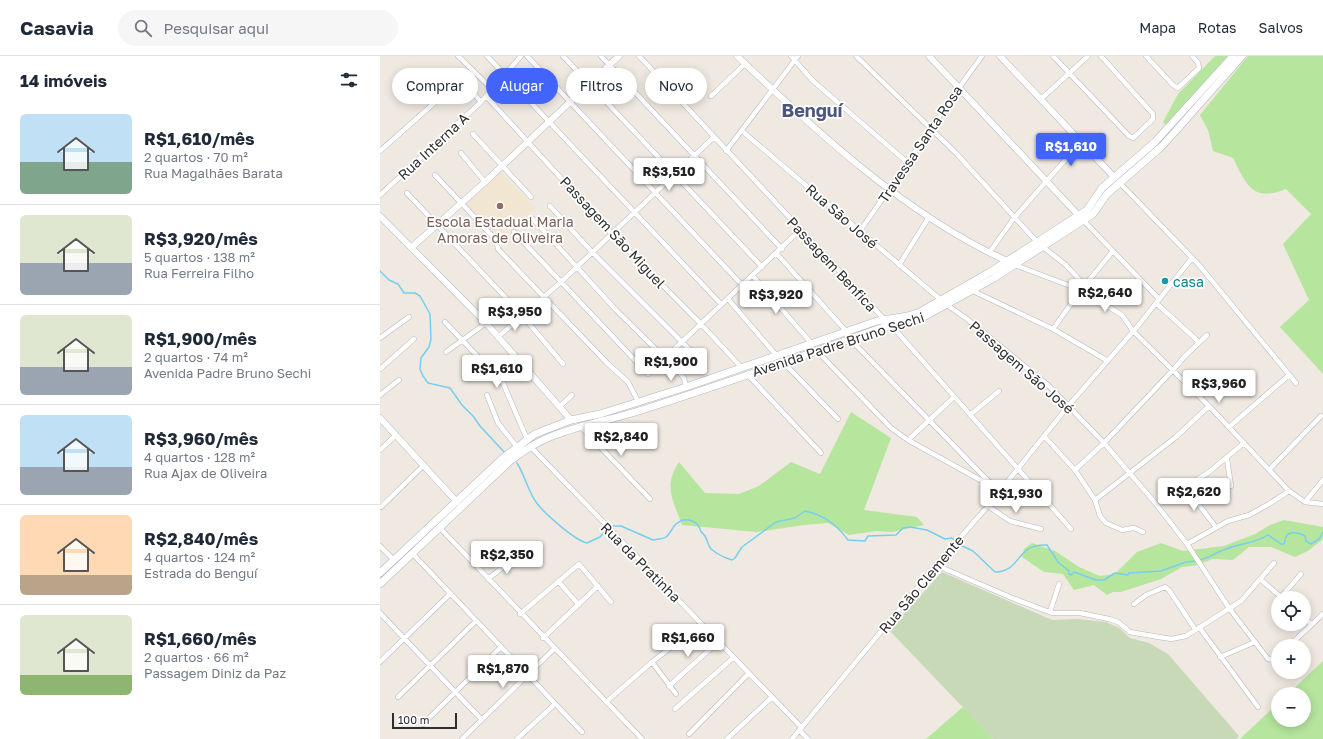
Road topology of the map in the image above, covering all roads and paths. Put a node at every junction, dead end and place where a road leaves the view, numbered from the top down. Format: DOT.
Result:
graph roads {
  1 [pos="458,56"];
  2 [pos="486,56"];
  3 [pos="521,56"];
  4 [pos="527,56"];
  5 [pos="563,56"];
  6 [pos="601,56"];
  7 [pos="619,56"];
  8 [pos="638,56"];
  9 [pos="737,56"];
  10 [pos="791,56"];
  11 [pos="798,56"];
  12 [pos="856,56"];
  13 [pos="929,56"];
  14 [pos="982,56"];
  15 [pos="1000,56"];
  16 [pos="1053,56"];
  17 [pos="1088,56"];
  18 [pos="1100,56"];
  19 [pos="1146,56"];
  20 [pos="1192,56"];
  21 [pos="1233,56"];
  22 [pos="1242,56"];
  23 [pos="795,61"];
  24 [pos="745,64"];
  25 [pos="610,65"];
  26 [pos="498,68"];
  27 [pos="511,68"];
  28 [pos="575,68"];
  29 [pos="606,68"];
  30 [pos="1069,73"];
  31 [pos="486,83"];
  32 [pos="958,88"];
  33 [pos="774,90"];
  34 [pos="486,96"];
  35 [pos="710,96"];
  36 [pos="566,99"];
  37 [pos="1041,99"];
  38 [pos="481,102"];
  39 [pos="493,104"];
  40 [pos="533,104"];
  41 [pos="567,104"];
  42 [pos="571,104"];
  43 [pos="608,104"];
  44 [pos="549,121"];
  45 [pos="930,127"];
  46 [pos="742,131"];
  47 [pos="473,134"];
  48 [pos="714,137"];
  49 [pos="528,141"];
  50 [pos="1081,142"];
  51 [pos="726,150"];
  52 [pos="380,151"];
  53 [pos="461,153"];
  54 [pos="694,156"];
  55 [pos="908,163"];
  56 [pos="502,165"];
  57 [pos="435,175"];
  58 [pos="674,175"];
  59 [pos="1116,179"];
  60 [pos="485,182"];
  61 [pos="1048,182"];
  62 [pos="890,190"];
  63 [pos="407,193"];
  64 [pos="654,193"];
  65 [pos="380,195"];
  66 [pos="531,197"];
  67 [pos="460,203"];
  68 [pos="550,206"];
  69 [pos="634,213"];
  70 [pos="380,216"];
  71 [pos="929,217"];
  72 [pos="1014,218"];
  73 [pos="1081,218"];
  74 [pos="533,219"];
  75 [pos="436,225"];
  76 [pos="800,230"];
  77 [pos="514,232"];
  78 [pos="859,232"];
  79 [pos="611,233"];
  80 [pos="1040,245"];
  81 [pos="412,247"];
  82 [pos="782,249"];
  83 [pos="1113,251"];
  84 [pos="592,252"];
  85 [pos="989,253"];
  86 [pos="777,254"];
  87 [pos="1192,258"];
  88 [pos="1007,261"];
  89 [pos="899,264"];
  90 [pos="1015,265"];
  91 [pos="577,267"];
  92 [pos="762,267"];
  93 [pos="753,276"];
  94 [pos="561,282"];
  95 [pos="742,285"];
  96 [pos="1086,286"];
  97 [pos="1081,290"];
  98 [pos="973,291"];
  99 [pos="543,298"];
  100 [pos="728,299"];
  101 [pos="1158,301"];
  102 [pos="944,302"];
  103 [pos="721,304"];
  104 [pos="522,316"];
  105 [pos="409,317"];
  106 [pos="884,319"];
  107 [pos="445,322"];
  108 [pos="486,323"];
  109 [pos="701,324"];
  110 [pos="892,326"];
  111 [pos="1053,329"];
  112 [pos="846,331"];
  113 [pos="1133,331"];
  114 [pos="1207,335"];
  115 [pos="498,337"];
  116 [pos="380,338"];
  117 [pos="414,339"];
  118 [pos="464,340"];
  119 [pos="851,340"];
  120 [pos="682,342"];
  121 [pos="1199,342"];
  122 [pos="812,344"];
  123 [pos="446,352"];
  124 [pos="818,352"];
  125 [pos="776,355"];
  126 [pos="666,358"];
  127 [pos="698,358"];
  128 [pos="1108,361"];
  129 [pos="783,362"];
  130 [pos="563,364"];
  131 [pos="741,367"];
  132 [pos="380,369"];
  133 [pos="1173,370"];
  134 [pos="747,374"];
  135 [pos="1289,375"];
  136 [pos="400,380"];
  137 [pos="1296,383"];
  138 [pos="686,387"];
  139 [pos="999,391"];
  140 [pos="380,395"];
  141 [pos="487,395"];
  142 [pos="572,395"];
  143 [pos="954,397"];
  144 [pos="639,403"];
  145 [pos="1069,405"];
  146 [pos="1210,406"];
  147 [pos="559,407"];
  148 [pos="970,415"];
  149 [pos="1321,416"];
  150 [pos="380,418"];
  151 [pos="838,419"];
  152 [pos="571,420"];
  153 [pos="930,420"];
  154 [pos="581,427"];
  155 [pos="1229,427"];
  156 [pos="396,435"];
  157 [pos="1044,436"];
  158 [pos="908,440"];
  159 [pos="1104,443"];
  160 [pos="1244,443"];
  161 [pos="529,445"];
  162 [pos="517,447"];
  163 [pos="380,450"];
  164 [pos="821,453"];
  165 [pos="1227,459"];
  166 [pos="424,465"];
  167 [pos="1017,468"];
  168 [pos="1075,470"];
  169 [pos="1269,470"];
  170 [pos="1130,473"];
  171 [pos="1323,480"];
  172 [pos="1231,486"];
  173 [pos="993,487"];
  174 [pos="1186,488"];
  175 [pos="1289,491"];
  176 [pos="999,492"];
  177 [pos="1175,494"];
  178 [pos="650,499"];
  179 [pos="1094,500"];
  180 [pos="457,502"];
  181 [pos="1305,502"];
  182 [pos="1323,504"];
  183 [pos="988,506"];
  184 [pos="381,507"];
  185 [pos="1216,526"];
  186 [pos="440,528"];
  187 [pos="1041,529"];
  188 [pos="1071,529"];
  189 [pos="1143,532"];
  190 [pos="1187,544"];
  191 [pos="380,546"];
  192 [pos="509,549"];
  193 [pos="413,554"];
  194 [pos="516,557"];
  195 [pos="394,560"];
  196 [pos="1274,563"];
  197 [pos="522,564"];
  198 [pos="936,565"];
  199 [pos="380,573"];
  200 [pos="1301,574"];
  201 [pos="488,579"];
  202 [pos="1260,579"];
  203 [pos="558,581"];
  204 [pos="380,584"];
  205 [pos="1059,584"];
  206 [pos="598,586"];
  207 [pos="1274,591"];
  208 [pos="1286,591"];
  209 [pos="450,594"];
  210 [pos="611,602"];
  211 [pos="579,604"];
  212 [pos="1134,604"];
  213 [pos="1229,608"];
  214 [pos="1050,612"];
  215 [pos="380,614"];
  216 [pos="520,614"];
  217 [pos="1323,614"];
  218 [pos="476,621"];
  219 [pos="701,624"];
  220 [pos="1311,624"];
  221 [pos="1197,628"];
  222 [pos="1304,631"];
  223 [pos="543,638"];
  224 [pos="404,639"];
  225 [pos="1296,639"];
  226 [pos="718,642"];
  227 [pos="1255,642"];
  228 [pos="501,647"];
  229 [pos="554,649"];
  230 [pos="1220,657"];
  231 [pos="733,658"];
  232 [pos="1271,660"];
  233 [pos="380,662"];
  234 [pos="652,662"];
  235 [pos="430,666"];
  236 [pos="749,673"];
  237 [pos="528,675"];
  238 [pos="669,686"];
  239 [pos="456,693"];
  240 [pos="676,694"];
  241 [pos="398,697"];
  242 [pos="772,697"];
  243 [pos="606,702"];
  244 [pos="555,704"];
  245 [pos="1258,707"];
  246 [pos="675,709"];
  247 [pos="482,720"];
  248 [pos="423,724"];
  249 [pos="800,728"];
  250 [pos="582,732"];
  251 [pos="689,734"];
  252 [pos="462,739"];
  253 [pos="517,739"];
  254 [pos="642,739"];
  255 [pos="727,739"];
  256 [pos="792,739"];
  257 [pos="808,739"];
  1 -- 31 [label="street"];
  2 -- 26 [label="street"];
  3 -- 27 [label="street, Rua Interna A"];
  4 -- 36 [label="street"];
  5 -- 28 [label="street"];
  6 -- 25 [label="street"];
  7 -- 25 [label="street"];
  8 -- 48 [label="street, Passagem Benfica"];
  9 -- 24 [label="street"];
  10 -- 23 [label="street"];
  11 -- 23 [label="street"];
  12 -- 45 [label="street"];
  13 -- 32 [label="street"];
  14 -- 32 [label="street, Travessa Santa Rosa"];
  15 -- 37 [label="street"];
  16 -- 30 [label="street"];
  17 -- 30 [label="street"];
  18 -- 30 [label="street"];
  19 -- 20 [label="street"];
  21 -- 59 [label="main road, Avenida Padre Bruno Sechi"];
  22 -- 59 [label="main road, Avenida Padre Bruno Sechi"];
  23 -- 33 [label="street"];
  23 -- 55 [label="street"];
  24 -- 33 [label="street"];
  24 -- 35 [label="street"];
  25 -- 29 [label="street"];
  25 -- 54 [label="street"];
  30 -- 37 [label="street"];
  32 -- 45 [label="street, Travessa Santa Rosa"];
  32 -- 61 [label="street"];
  33 -- 46 [label="street"];
  33 -- 62 [label="street"];
  34 -- 38 [label="street, Rua Interna A"];
  37 -- 50 [label="street"];
  38 -- 52 [label="street"];
  38 -- 65 [label="street, Rua Interna A"];
  39 -- 49 [label="street, Passagem São Miguel"];
  40 -- 44 [label="street"];
  41 -- 44 [label="street"];
  42 -- 64 [label="street"];
  43 -- 58 [label="street"];
  44 -- 49 [label="street"];
  44 -- 69 [label="street"];
  45 -- 55 [label="street, Travessa Santa Rosa"];
  45 -- 72 [label="street"];
  46 -- 51 [label="street"];
  46 -- 78 [label="street, Rua São José"];
  47 -- 56 [label="street"];
  48 -- 51 [label="street, Passagem Benfica"];
  48 -- 54 [label="street"];
  49 -- 56 [label="street"];
  49 -- 79 [label="street, Passagem São Miguel"];
  50 -- 59 [label="street"];
  50 -- 61 [label="street"];
  51 -- 76 [label="street, Passagem Benfica"];
  53 -- 60 [label="street"];
  54 -- 58 [label="street"];
  54 -- 82 [label="street"];
  55 -- 62 [label="street, Travessa Santa Rosa"];
  56 -- 60 [label="street"];
  56 -- 66 [label="street"];
  57 -- 67 [label="street"];
  58 -- 64 [label="street"];
  58 -- 92 [label="street"];
  59 -- 73 [label="main road, Avenida Padre Bruno Sechi"];
  59 -- 87 [label="street"];
  60 -- 67 [label="street"];
  61 -- 72 [label="street"];
  61 -- 73 [label="street"];
  62 -- 71 [label="street"];
  62 -- 78 [label="street, Travessa Santa Rosa"];
  63 -- 75 [label="street"];
  64 -- 69 [label="street"];
  64 -- 95 [label="street"];
  67 -- 75 [label="street"];
  67 -- 99 [label="street"];
  68 -- 84 [label="street"];
  69 -- 79 [label="street"];
  69 -- 103 [label="street"];
  70 -- 81 [label="street"];
  71 -- 85 [label="street"];
  71 -- 89 [label="street"];
  72 -- 80 [label="street"];
  72 -- 85 [label="street"];
  73 -- 80 [label="main road, Avenida Padre Bruno Sechi"];
  73 -- 83 [label="street"];
  74 -- 91 [label="street"];
  75 -- 81 [label="street"];
  75 -- 104 [label="street"];
  76 -- 82 [label="street"];
  76 -- 106 [label="street, Passagem Benfica"];
  77 -- 94 [label="street"];
  78 -- 89 [label="street, Rua São José"];
  79 -- 84 [label="street"];
  79 -- 109 [label="street, Passagem São Miguel"];
  80 -- 88 [label="main road, Avenida Padre Bruno Sechi"];
  80 -- 90 [label="main road, Avenida Padre Bruno Sechi"];
  80 -- 96 [label="street"];
  81 -- 108 [label="street"];
  82 -- 86 [label="street"];
  83 -- 96 [label="street"];
  83 -- 101 [label="street"];
  84 -- 91 [label="street"];
  84 -- 120 [label="street"];
  85 -- 88 [label="street"];
  86 -- 92 [label="street"];
  86 -- 112 [label="street"];
  87 -- 101 [label="street, Rua São Clemente"];
  87 -- 135 [label="street"];
  88 -- 90 [label="main road"];
  88 -- 102 [label="main road, Avenida Padre Bruno Sechi"];
  89 -- 102 [label="street, Rua São José"];
  90 -- 97 [label="street"];
  90 -- 98 [label="main road, Avenida Padre Bruno Sechi"];
  91 -- 94 [label="street"];
  91 -- 126 [label="street"];
  92 -- 93 [label="street"];
  93 -- 95 [label="street"];
  93 -- 122 [label="street"];
  94 -- 99 [label="street"];
  94 -- 126 [label="street"];
  95 -- 100 [label="street"];
  96 -- 97 [label="street"];
  97 -- 111 [label="street"];
  97 -- 113 [label="street"];
  98 -- 102 [label="main road, Avenida Padre Bruno Sechi"];
  98 -- 111 [label="street"];
  99 -- 104 [label="street"];
  99 -- 144 [label="street"];
  100 -- 103 [label="street"];
  100 -- 125 [label="street"];
  101 -- 113 [label="street, Rua São Clemente"];
  101 -- 121 [label="street"];
  102 -- 106 [label="main road, Avenida Padre Bruno Sechi"];
  102 -- 110 [label="main road, Avenida Padre Bruno Sechi"];
  102 -- 145 [label="street, Passagem São José"];
  103 -- 109 [label="street"];
  104 -- 115 [label="street"];
  104 -- 130 [label="street"];
  105 -- 116 [label="street"];
  106 -- 110 [label="street, Passagem Benfica"];
  106 -- 112 [label="main road, Avenida Padre Bruno Sechi"];
  107 -- 118 [label="street"];
  108 -- 115 [label="street"];
  108 -- 118 [label="street"];
  109 -- 120 [label="street"];
  109 -- 131 [label="street, Passagem São Miguel"];
  110 -- 119 [label="main road, Avenida Padre Bruno Sechi"];
  110 -- 143 [label="street, Passagem Benfica"];
  111 -- 128 [label="street"];
  112 -- 122 [label="main road, Avenida Padre Bruno Sechi"];
  113 -- 128 [label="street, Rua São Clemente"];
  113 -- 133 [label="street"];
  114 -- 121 [label="street"];
  115 -- 147 [label="street"];
  117 -- 132 [label="street"];
  118 -- 123 [label="street"];
  118 -- 161 [label="street"];
  119 -- 124 [label="main road, Avenida Padre Bruno Sechi"];
  119 -- 153 [label="street"];
  120 -- 126 [label="street"];
  120 -- 127 [label="street"];
  121 -- 133 [label="street"];
  122 -- 125 [label="main road, Avenida Padre Bruno Sechi"];
  124 -- 129 [label="main road, Avenida Padre Bruno Sechi"];
  124 -- 158 [label="street"];
  125 -- 131 [label="main road, Avenida Padre Bruno Sechi"];
  126 -- 138 [label="street"];
  128 -- 145 [label="street, Rua São Clemente"];
  129 -- 134 [label="main road, Avenida Padre Bruno Sechi"];
  129 -- 151 [label="street"];
  131 -- 138 [label="main road, Avenida Padre Bruno Sechi"];
  133 -- 146 [label="street"];
  133 -- 159 [label="street"];
  134 -- 154 [label="main road, Avenida Padre Bruno Sechi"];
  134 -- 164 [label="street"];
  135 -- 137 [label="street"];
  135 -- 155 [label="street"];
  136 -- 140 [label="street"];
  138 -- 144 [label="main road, Avenida Padre Bruno Sechi"];
  139 -- 148 [label="street"];
  141 -- 162 [label="street"];
  142 -- 147 [label="street"];
  143 -- 148 [label="street, Passagem Benfica"];
  143 -- 153 [label="street"];
  144 -- 152 [label="main road, Avenida Padre Bruno Sechi"];
  145 -- 157 [label="street, Rua São Clemente"];
  145 -- 159 [label="street, Passagem São José"];
  146 -- 155 [label="street"];
  146 -- 170 [label="street"];
  147 -- 152 [label="street"];
  148 -- 167 [label="street, Passagem Benfica"];
  149 -- 169 [label="street"];
  150 -- 156 [label="street"];
  152 -- 161 [label="main road, Avenida Padre Bruno Sechi"];
  153 -- 158 [label="street"];
  153 -- 173 [label="street"];
  154 -- 161 [label="main road, Avenida Padre Bruno Sechi"];
  154 -- 178 [label="street"];
  155 -- 160 [label="street"];
  156 -- 163 [label="street"];
  156 -- 166 [label="street"];
  157 -- 167 [label="street, Rua São Clemente"];
  157 -- 168 [label="street"];
  158 -- 173 [label="street"];
  159 -- 168 [label="street"];
  159 -- 170 [label="street, Passagem São José"];
  160 -- 165 [label="street"];
  160 -- 169 [label="street"];
  161 -- 162 [label="main road, Avenida Padre Bruno Sechi"];
  161 -- 186 [label="main road, Avenida Padre Bruno Sechi"];
  161 -- 219 [label="street, Rua da Pratinha"];
  162 -- 180 [label="main road, Avenida Padre Bruno Sechi"];
  165 -- 172 [label="street"];
  165 -- 174 [label="street"];
  166 -- 180 [label="street"];
  166 -- 184 [label="street"];
  167 -- 176 [label="street, Rua São Clemente"];
  167 -- 188 [label="street, Passagem Benfica"];
  168 -- 179 [label="street"];
  169 -- 175 [label="street"];
  170 -- 179 [label="street"];
  170 -- 190 [label="street, Passagem São José"];
  171 -- 181 [label="street"];
  173 -- 176 [label="street"];
  174 -- 177 [label="street"];
  174 -- 185 [label="street"];
  175 -- 181 [label="street"];
  175 -- 185 [label="street"];
  176 -- 183 [label="street, Rua São Clemente"];
  179 -- 189 [label="street"];
  180 -- 195 [label="main road, Avenida Padre Bruno Sechi"];
  181 -- 182 [label="street"];
  183 -- 187 [label="street"];
  183 -- 198 [label="street, Rua São Clemente"];
  185 -- 190 [label="street"];
  186 -- 193 [label="main road, Avenida Padre Bruno Sechi"];
  186 -- 201 [label="street"];
  190 -- 213 [label="street, Passagem São José"];
  191 -- 195 [label="street"];
  192 -- 194 [label="street"];
  193 -- 204 [label="main road, Avenida Padre Bruno Sechi"];
  193 -- 209 [label="street"];
  194 -- 197 [label="street"];
  194 -- 201 [label="street"];
  195 -- 199 [label="main road, Avenida Padre Bruno Sechi"];
  196 -- 202 [label="street"];
  198 -- 214 [label="street"];
  198 -- 249 [label="street, Rua São Clemente"];
  200 -- 208 [label="street"];
  201 -- 216 [label="street"];
  202 -- 207 [label="street"];
  202 -- 213 [label="street"];
  203 -- 206 [label="street"];
  203 -- 211 [label="street"];
  203 -- 216 [label="street"];
  205 -- 214 [label="street"];
  206 -- 210 [label="street"];
  206 -- 211 [label="street"];
  209 -- 218 [label="street"];
  209 -- 224 [label="street"];
  211 -- 223 [label="street"];
  212 -- 221 [label="street"];
  213 -- 221 [label="street"];
  213 -- 227 [label="street, Passagem São José"];
  214 -- 221 [label="street"];
  215 -- 224 [label="street"];
  216 -- 223 [label="street"];
  217 -- 220 [label="street"];
  218 -- 228 [label="street"];
  218 -- 235 [label="street"];
  219 -- 226 [label="street, Rua da Pratinha"];
  219 -- 234 [label="street"];
  221 -- 230 [label="street"];
  222 -- 225 [label="street"];
  223 -- 229 [label="street"];
  224 -- 233 [label="street"];
  224 -- 235 [label="street"];
  226 -- 231 [label="street, Rua da Pratinha"];
  226 -- 238 [label="street"];
  227 -- 230 [label="street"];
  227 -- 232 [label="street, Passagem São José"];
  228 -- 237 [label="street"];
  228 -- 239 [label="street"];
  229 -- 237 [label="street"];
  229 -- 243 [label="street"];
  230 -- 245 [label="street"];
  231 -- 236 [label="street, Rua da Pratinha"];
  231 -- 246 [label="street"];
  234 -- 238 [label="street"];
  234 -- 243 [label="street"];
  235 -- 239 [label="street"];
  235 -- 241 [label="street"];
  236 -- 242 [label="street, Rua da Pratinha"];
  236 -- 251 [label="street"];
  237 -- 244 [label="street"];
  237 -- 247 [label="street"];
  238 -- 240 [label="street"];
  239 -- 247 [label="street"];
  239 -- 248 [label="street"];
  242 -- 249 [label="street, Rua da Pratinha"];
  242 -- 255 [label="street"];
  243 -- 254 [label="street"];
  244 -- 250 [label="street"];
  244 -- 253 [label="street"];
  247 -- 252 [label="street"];
  249 -- 256 [label="street, Rua São Clemente"];
  249 -- 257 [label="street, Rua da Pratinha"];
}
